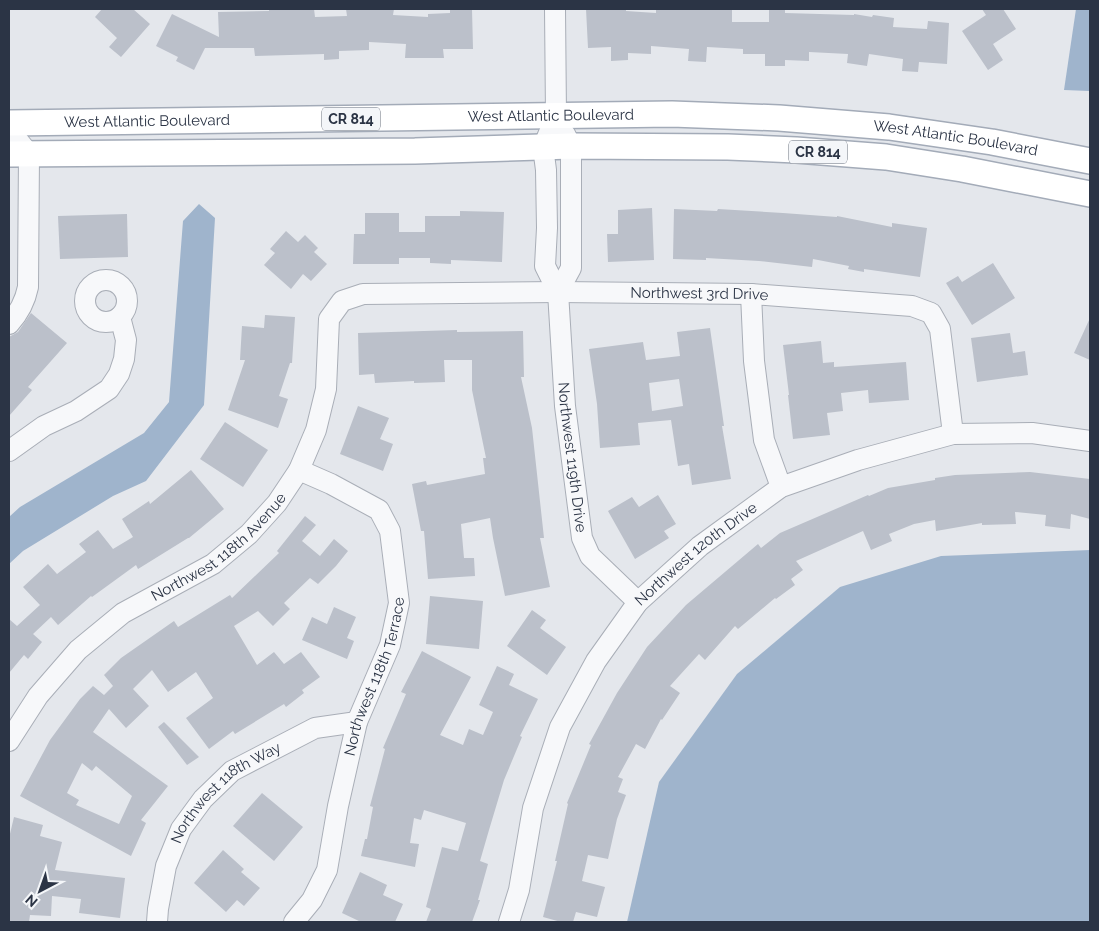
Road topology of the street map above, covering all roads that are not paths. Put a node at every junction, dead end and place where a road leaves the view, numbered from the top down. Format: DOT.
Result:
graph roads {
  1 [pos="555,9"];
  2 [pos="556,116"];
  3 [pos="9,123"];
  4 [pos="9,129"];
  5 [pos="571,146"];
  6 [pos="543,147"];
  7 [pos="19,154"];
  8 [pos="1090,161"];
  9 [pos="1090,194"];
  10 [pos="558,292"];
  11 [pos="751,294"];
  12 [pos="342,301"];
  13 [pos="120,318"];
  14 [pos="9,324"];
  15 [pos="953,434"];
  16 [pos="1090,441"];
  17 [pos="9,451"];
  18 [pos="299,470"];
  19 [pos="781,487"];
  20 [pos="638,602"];
  21 [pos="357,722"];
  22 [pos="9,741"];
  23 [pos="158,922"];
  24 [pos="294,922"];
  25 [pos="509,922"];
  1 -- 2 [label="street, Northwest 119th Drive"];
  2 -- 3 [label="main road, West Atlantic Boulevard / CR 814"];
  2 -- 5 [label="street, Northwest 119th Drive"];
  2 -- 6 [label="street, Northwest 119th Drive"];
  2 -- 8 [label="main road, West Atlantic Boulevard / CR 814"];
  4 -- 7 [label="street"];
  5 -- 6 [label="main road, West Atlantic Boulevard / CR 814"];
  5 -- 9 [label="main road, West Atlantic Boulevard / CR 814"];
  5 -- 10 [label="street, Northwest 119th Drive"];
  6 -- 7 [label="main road, West Atlantic Boulevard / CR 814"];
  6 -- 10 [label="street, Northwest 119th Drive"];
  7 -- 14 [label="street"];
  10 -- 11 [label="street, Northwest 3rd Drive"];
  10 -- 12 [label="street, Northwest 3rd Drive"];
  10 -- 20 [label="street, Northwest 119th Drive"];
  11 -- 15 [label="street, Northwest 3rd Drive"];
  11 -- 19 [label="street"];
  12 -- 18 [label="street, Northwest 118th Avenue"];
  13 -- 17 [label="street"];
  15 -- 16 [label="street, Northwest 120th Drive"];
  15 -- 19 [label="street, Northwest 120th Drive"];
  18 -- 21 [label="street, Northwest 118th Terrace"];
  18 -- 22 [label="street, Northwest 118th Avenue"];
  19 -- 20 [label="street, Northwest 120th Drive"];
  20 -- 25 [label="street, Northwest 120th Drive"];
  21 -- 23 [label="street, Northwest 118th Way"];
  21 -- 24 [label="street, Northwest 118th Terrace"];
}
